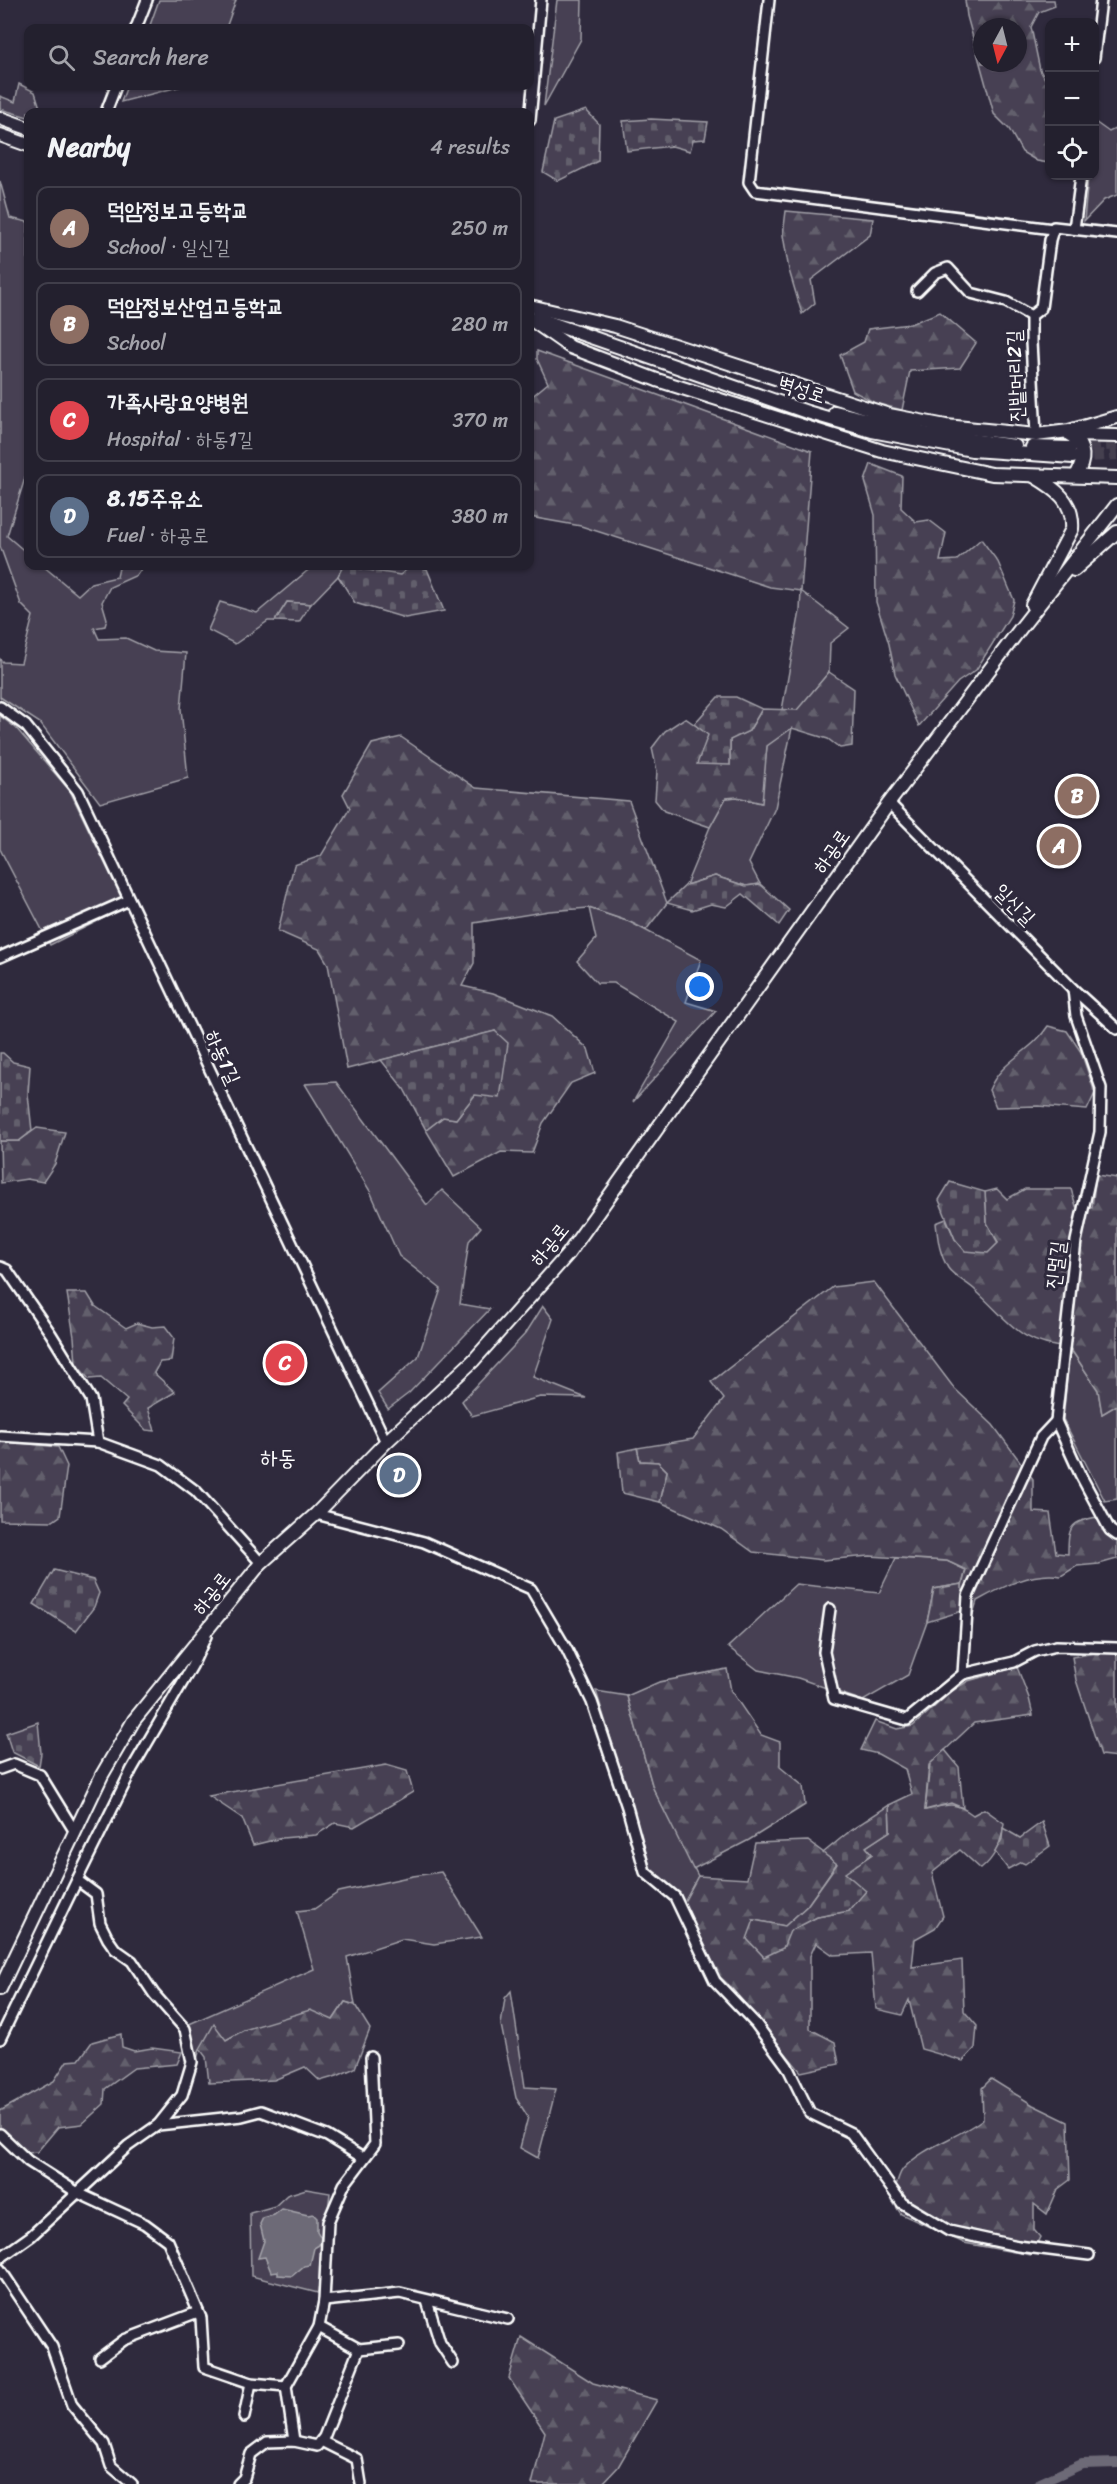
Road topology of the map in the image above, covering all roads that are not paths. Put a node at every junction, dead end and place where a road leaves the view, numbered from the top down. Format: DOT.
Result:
graph roads {
  1 [pos="147,0"];
  2 [pos="541,0"];
  3 [pos="770,0"];
  4 [pos="1101,0"];
  5 [pos="1099,19"];
  6 [pos="138,24"];
  7 [pos="534,76"];
  8 [pos="114,90"];
  9 [pos="533,90"];
  10 [pos="108,108"];
  11 [pos="531,108"];
  12 [pos="0,118"];
  13 [pos="24,127"];
  14 [pos="0,135"];
  15 [pos="24,144"];
  16 [pos="1080,180"];
  17 [pos="1053,229"];
  18 [pos="1074,229"];
  19 [pos="1117,234"];
  20 [pos="917,291"];
  21 [pos="534,307"];
  22 [pos="534,312"];
  23 [pos="1031,316"];
  24 [pos="534,318"];
  25 [pos="534,320"];
  26 [pos="1117,417"];
  27 [pos="1036,435"];
  28 [pos="1117,436"];
  29 [pos="1071,447"];
  30 [pos="1033,475"];
  31 [pos="1076,477"];
  32 [pos="1117,478"];
  33 [pos="1117,505"];
  34 [pos="1117,532"];
  35 [pos="1053,589"];
  36 [pos="1020,629"];
  37 [pos="0,707"];
  38 [pos="890,802"];
  39 [pos="129,900"];
  40 [pos="0,957"];
  41 [pos="1072,989"];
  42 [pos="1117,1029"];
  43 [pos="0,1267"];
  44 [pos="1056,1421"];
  45 [pos="0,1436"];
  46 [pos="98,1442"];
  47 [pos="386,1442"];
  48 [pos="316,1514"];
  49 [pos="1117,1535"];
  50 [pos="261,1563"];
  51 [pos="830,1609"];
  52 [pos="212,1623"];
  53 [pos="1117,1648"];
  54 [pos="963,1674"];
  55 [pos="0,1769"];
  56 [pos="75,1832"];
  57 [pos="77,1880"];
  58 [pos="0,1989"];
  59 [pos="0,2039"];
  60 [pos="371,2057"];
  61 [pos="158,2125"];
  62 [pos="0,2134"];
  63 [pos="363,2158"];
  64 [pos="78,2193"];
  65 [pos="1089,2255"];
  66 [pos="0,2258"];
  67 [pos="0,2269"];
  68 [pos="324,2301"];
  69 [pos="428,2301"];
  70 [pos="198,2312"];
  71 [pos="508,2319"];
  72 [pos="319,2327"];
  73 [pos="399,2345"];
  74 [pos="359,2349"];
  75 [pos="100,2358"];
  76 [pos="453,2363"];
  77 [pos="251,2384"];
  78 [pos="285,2386"];
  79 [pos="244,2417"];
  80 [pos="294,2441"];
  81 [pos="321,2441"];
  82 [pos="132,2484"];
  83 [pos="238,2484"];
  84 [pos="361,2484"];
  1 -- 6 [label="street"];
  2 -- 7 [label="street"];
  3 -- 17 [label="street"];
  4 -- 5 [label="street"];
  8 -- 10 [label="street"];
  9 -- 11 [label="street"];
  12 -- 13 [label="main road"];
  14 -- 15 [label="main road"];
  16 -- 18 [label="street"];
  17 -- 18 [label="street"];
  17 -- 23 [label="street, 진밭머리2길"];
  18 -- 19 [label="street"];
  20 -- 23 [label="street, 진밭머리2길"];
  21 -- 27 [label="main road"];
  22 -- 29 [label="main road, 벽성로"];
  23 -- 27 [label="street, 진밭머리2길"];
  24 -- 29 [label="main road, 벽성로"];
  25 -- 30 [label="main road"];
  26 -- 27 [label="main road"];
  27 -- 29 [label="main road"];
  28 -- 29 [label="main road"];
  29 -- 31 [label="main road"];
  30 -- 31 [label="main road"];
  30 -- 36 [label="main road"];
  31 -- 32 [label="main road"];
  33 -- 35 [label="main road, 하공로"];
  34 -- 35 [label="main road"];
  35 -- 36 [label="main road, 하공로"];
  36 -- 38 [label="main road, 하공로"];
  37 -- 39 [label="street, 하동1길"];
  38 -- 41 [label="street, 일신길"];
  38 -- 47 [label="main road, 하공로"];
  39 -- 40 [label="street"];
  39 -- 47 [label="street, 하동1길"];
  41 -- 42 [label="street, 일신길"];
  41 -- 44 [label="street, 진멀길"];
  43 -- 46 [label="street"];
  44 -- 49 [label="street"];
  44 -- 54 [label="street"];
  45 -- 46 [label="street"];
  46 -- 50 [label="street"];
  47 -- 48 [label="main road, 하공로"];
  48 -- 50 [label="main road, 하공로"];
  48 -- 65 [label="street"];
  50 -- 52 [label="main road, 하공로"];
  51 -- 54 [label="street"];
  52 -- 56 [label="main road, 하공로"];
  52 -- 57 [label="street"];
  53 -- 54 [label="street"];
  55 -- 56 [label="street"];
  56 -- 58 [label="main road, 하공로"];
  57 -- 59 [label="street"];
  57 -- 61 [label="street"];
  60 -- 63 [label="street"];
  61 -- 63 [label="street"];
  61 -- 64 [label="street"];
  62 -- 64 [label="street"];
  63 -- 68 [label="street"];
  64 -- 66 [label="street"];
  64 -- 70 [label="street"];
  67 -- 82 [label="street"];
  68 -- 69 [label="street"];
  68 -- 72 [label="street"];
  69 -- 71 [label="street"];
  69 -- 76 [label="street"];
  70 -- 75 [label="street"];
  70 -- 77 [label="street"];
  72 -- 74 [label="street"];
  72 -- 78 [label="street"];
  73 -- 74 [label="street"];
  74 -- 81 [label="street"];
  77 -- 78 [label="street"];
  77 -- 79 [label="street"];
  78 -- 80 [label="street"];
  80 -- 81 [label="street"];
  80 -- 83 [label="street"];
  81 -- 84 [label="street"];
}
